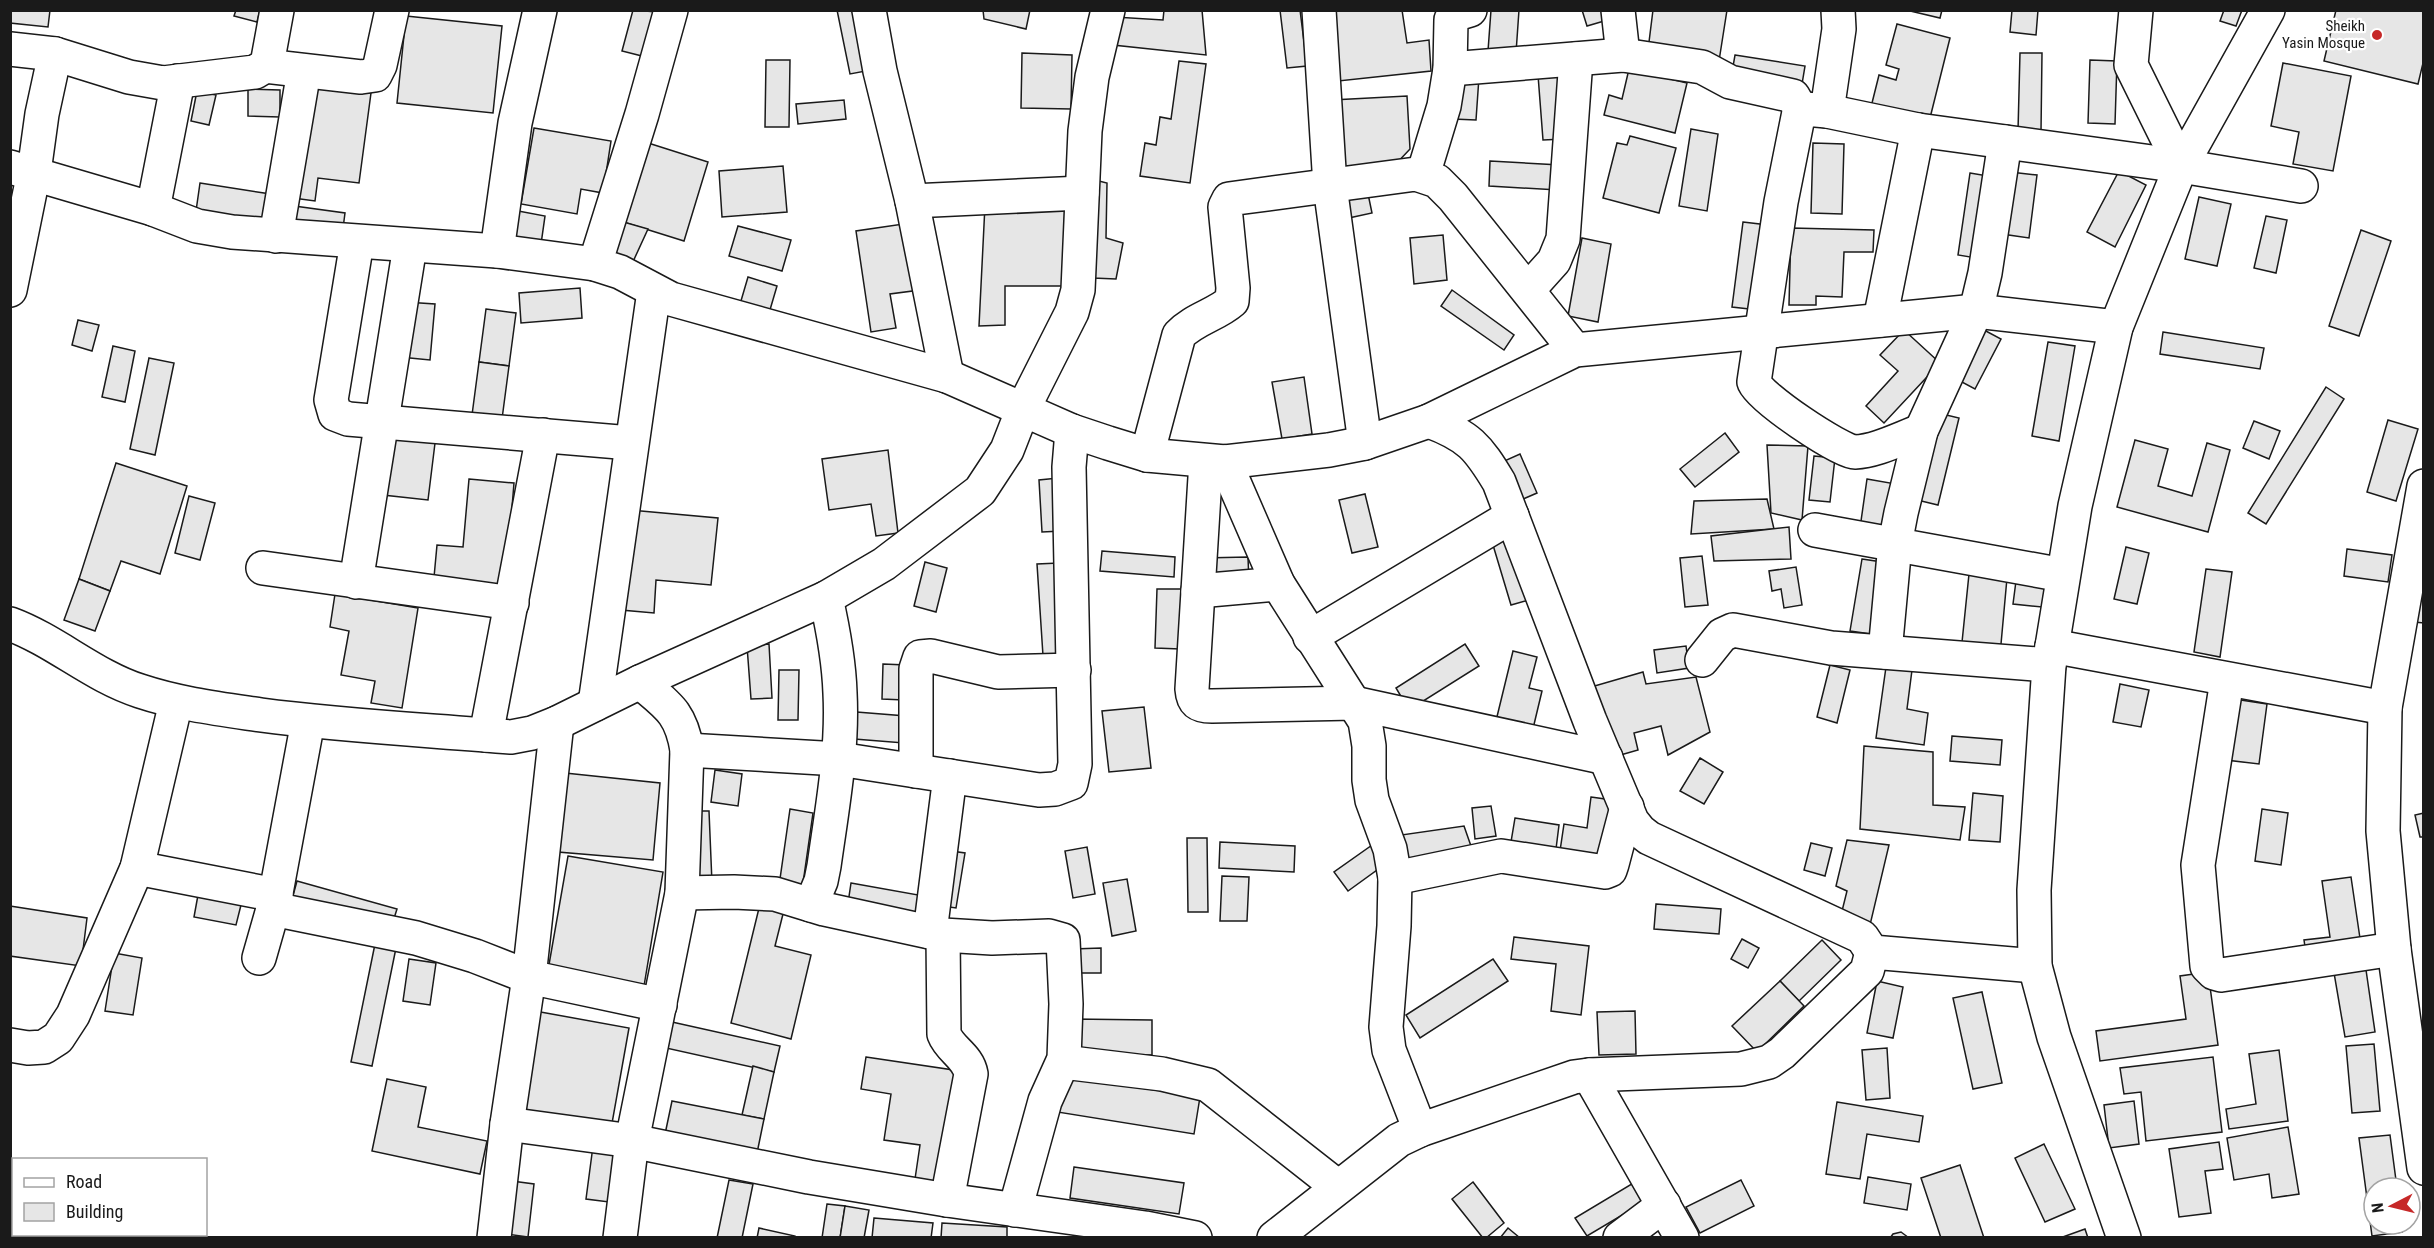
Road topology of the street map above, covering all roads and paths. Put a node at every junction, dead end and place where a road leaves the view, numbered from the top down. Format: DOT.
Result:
graph roads {
  1 [pos="277,10"];
  2 [pos="392,10"];
  3 [pos="539,10"];
  4 [pos="671,10"];
  5 [pos="869,10"];
  6 [pos="1108,10"];
  7 [pos="1319,10"];
  8 [pos="1470,10"];
  9 [pos="1618,10"];
  10 [pos="1838,10"];
  11 [pos="2136,10"];
  12 [pos="2268,10"];
  13 [pos="10,49"];
  14 [pos="55,54"];
  15 [pos="1623,55"];
  16 [pos="1576,59"];
  17 [pos="265,66"];
  18 [pos="1450,69"];
  19 [pos="304,71"];
  20 [pos="178,81"];
  21 [pos="1814,111"];
  22 [pos="1918,130"];
  23 [pos="2005,142"];
  24 [pos="2181,165"];
  25 [pos="22,170"];
  26 [pos="1423,175"];
  27 [pos="1330,186"];
  28 [pos="2301,186"];
  29 [pos="1082,193"];
  30 [pos="912,201"];
  31 [pos="153,208"];
  32 [pos="276,236"];
  33 [pos="357,242"];
  34 [pos="410,246"];
  35 [pos="497,251"];
  36 [pos="595,264"];
  37 [pos="10,290"];
  38 [pos="654,291"];
  39 [pos="1528,291"];
  40 [pos="1976,311"];
  41 [pos="1880,320"];
  42 [pos="2116,327"];
  43 [pos="1763,330"];
  44 [pos="1575,350"];
  45 [pos="947,376"];
  46 [pos="1023,409"];
  47 [pos="1429,421"];
  48 [pos="382,422"];
  49 [pos="1921,430"];
  50 [pos="1072,431"];
  51 [pos="543,435"];
  52 [pos="632,443"];
  53 [pos="1365,443"];
  54 [pos="1147,455"];
  55 [pos="1215,461"];
  56 [pos="2423,489"];
  57 [pos="1512,516"];
  58 [pos="1815,530"];
  59 [pos="1895,544"];
  60 [pos="263,568"];
  61 [pos="2063,575"];
  62 [pos="356,582"];
  63 [pos="1278,585"];
  64 [pos="1198,591"];
  65 [pos="826,598"];
  66 [pos="512,603"];
  67 [pos="10,624"];
  68 [pos="1310,637"];
  69 [pos="1886,652"];
  70 [pos="2050,655"];
  71 [pos="1702,660"];
  72 [pos="1074,670"];
  73 [pos="2227,680"];
  74 [pos="639,682"];
  75 [pos="176,702"];
  76 [pos="1354,703"];
  77 [pos="595,704"];
  78 [pos="2385,708"];
  79 [pos="308,721"];
  80 [pos="557,723"];
  81 [pos="486,735"];
  82 [pos="687,750"];
  83 [pos="1606,758"];
  84 [pos="838,759"];
  85 [pos="916,771"];
  86 [pos="950,776"];
  87 [pos="1627,807"];
  88 [pos="137,868"];
  89 [pos="1395,878"];
  90 [pos="682,893"];
  91 [pos="274,902"];
  92 [pos="811,904"];
  93 [pos="937,934"];
  94 [pos="2394,949"];
  95 [pos="1872,952"];
  96 [pos="259,958"];
  97 [pos="2036,966"];
  98 [pos="529,977"];
  99 [pos="660,1005"];
  100 [pos="10,1045"];
  101 [pos="1063,1062"];
  102 [pos="1589,1075"];
  103 [pos="507,1124"];
  104 [pos="1420,1130"];
  105 [pos="632,1141"];
  106 [pos="2424,1168"];
  107 [pos="1338,1187"];
  108 [pos="947,1200"];
  109 [pos="1664,1206"];
  110 [pos="1015,1210"];
  111 [pos="1279,1236"];
  112 [pos="494,1238"];
  113 [pos="620,1238"];
  114 [pos="1195,1238"];
  115 [pos="1620,1238"];
  116 [pos="1682,1238"];
  117 [pos="2124,1238"];
  1 -- 17 [label="street"];
  2 -- 19 [label="street"];
  3 -- 35 [label="street"];
  4 -- 36 [label="street"];
  5 -- 30 [label="street"];
  6 -- 29 [label="street"];
  7 -- 27 [label="street"];
  8 -- 18 [label="street"];
  9 -- 15 [label="street"];
  10 -- 21 [label="street"];
  11 -- 24 [label="street"];
  12 -- 24 [label="street"];
  13 -- 14 [label="street"];
  14 -- 20 [label="street"];
  14 -- 25 [label="street"];
  15 -- 16 [label="street"];
  15 -- 21 [label="street"];
  16 -- 18 [label="street"];
  16 -- 39 [label="street"];
  17 -- 19 [label="street"];
  17 -- 20 [label="street"];
  18 -- 26 [label="street"];
  19 -- 32 [label="street"];
  20 -- 31 [label="street"];
  21 -- 22 [label="street"];
  21 -- 43 [label="street"];
  22 -- 23 [label="street"];
  22 -- 41 [label="street"];
  23 -- 24 [label="street"];
  23 -- 40 [label="street"];
  24 -- 28 [label="street"];
  24 -- 42 [label="street"];
  25 -- 31 [label="street"];
  25 -- 37 [label="street"];
  26 -- 27 [label="street"];
  26 -- 39 [label="street"];
  27 -- 53 [label="street"];
  27 -- 54 [label="street"];
  29 -- 30 [label="street"];
  29 -- 46 [label="street"];
  30 -- 45 [label="street"];
  31 -- 32 [label="street"];
  32 -- 33 [label="street"];
  33 -- 34 [label="street"];
  33 -- 48 [label="street"];
  34 -- 35 [label="street"];
  34 -- 48 [label="street"];
  35 -- 36 [label="street"];
  36 -- 38 [label="street"];
  38 -- 45 [label="street"];
  38 -- 52 [label="street"];
  39 -- 44 [label="street"];
  40 -- 41 [label="street"];
  40 -- 42 [label="street"];
  40 -- 49 [label="street"];
  41 -- 43 [label="street"];
  42 -- 61 [label="street"];
  43 -- 44 [label="street"];
  43 -- 49 [label="street"];
  44 -- 47 [label="street"];
  45 -- 46 [label="street"];
  46 -- 50 [label="street"];
  46 -- 65 [label="street"];
  47 -- 53 [label="street"];
  47 -- 57 [label="street"];
  48 -- 51 [label="street"];
  48 -- 62 [label="street"];
  49 -- 59 [label="street"];
  50 -- 54 [label="street"];
  50 -- 72 [label="street"];
  51 -- 52 [label="street"];
  51 -- 66 [label="street"];
  52 -- 77 [label="street"];
  53 -- 55 [label="street"];
  54 -- 55 [label="street"];
  55 -- 63 [label="street"];
  55 -- 64 [label="street"];
  56 -- 78 [label="street"];
  57 -- 68 [label="street"];
  57 -- 83 [label="street"];
  58 -- 59 [label="street"];
  59 -- 61 [label="street"];
  59 -- 69 [label="street"];
  60 -- 62 [label="street"];
  61 -- 70 [label="street"];
  62 -- 66 [label="street"];
  63 -- 64 [label="street"];
  63 -- 68 [label="street"];
  64 -- 76 [label="street"];
  65 -- 74 [label="street"];
  65 -- 84 [label="street"];
  66 -- 81 [label="street"];
  67 -- 75 [label="street"];
  68 -- 76 [label="street"];
  69 -- 70 [label="street"];
  69 -- 71 [label="street"];
  70 -- 73 [label="street"];
  70 -- 97 [label="street"];
  72 -- 85 [label="street"];
  72 -- 86 [label="street"];
  73 -- 78 [label="street"];
  73 -- 94 [label="street"];
  74 -- 77 [label="street"];
  74 -- 82 [label="street"];
  75 -- 79 [label="street"];
  75 -- 88 [label="street"];
  76 -- 83 [label="street"];
  76 -- 89 [label="street"];
  77 -- 80 [label="street"];
  78 -- 94 [label="street"];
  79 -- 81 [label="street"];
  79 -- 91 [label="street"];
  80 -- 81 [label="street"];
  80 -- 98 [label="street"];
  82 -- 84 [label="street"];
  82 -- 90 [label="street"];
  83 -- 87 [label="street"];
  84 -- 85 [label="street"];
  84 -- 92 [label="street"];
  85 -- 86 [label="street"];
  86 -- 93 [label="street"];
  87 -- 89 [label="street"];
  87 -- 95 [label="street"];
  88 -- 91 [label="street"];
  88 -- 100 [label="street"];
  89 -- 104 [label="street"];
  90 -- 92 [label="street"];
  90 -- 99 [label="street"];
  91 -- 96 [label="street"];
  91 -- 98 [label="street"];
  92 -- 93 [label="street"];
  93 -- 101 [label="street"];
  93 -- 108 [label="street"];
  94 -- 106 [label="street"];
  95 -- 97 [label="street"];
  95 -- 102 [label="street"];
  97 -- 117 [label="street"];
  98 -- 99 [label="street"];
  98 -- 103 [label="street"];
  99 -- 105 [label="street"];
  101 -- 107 [label="street"];
  101 -- 110 [label="street"];
  102 -- 104 [label="street"];
  102 -- 109 [label="street"];
  103 -- 105 [label="street"];
  103 -- 112 [label="street"];
  104 -- 107 [label="street"];
  105 -- 108 [label="street"];
  105 -- 113 [label="street"];
  107 -- 111 [label="street"];
  108 -- 110 [label="street"];
  109 -- 115 [label="street"];
  109 -- 116 [label="street"];
  110 -- 114 [label="street"];
}
